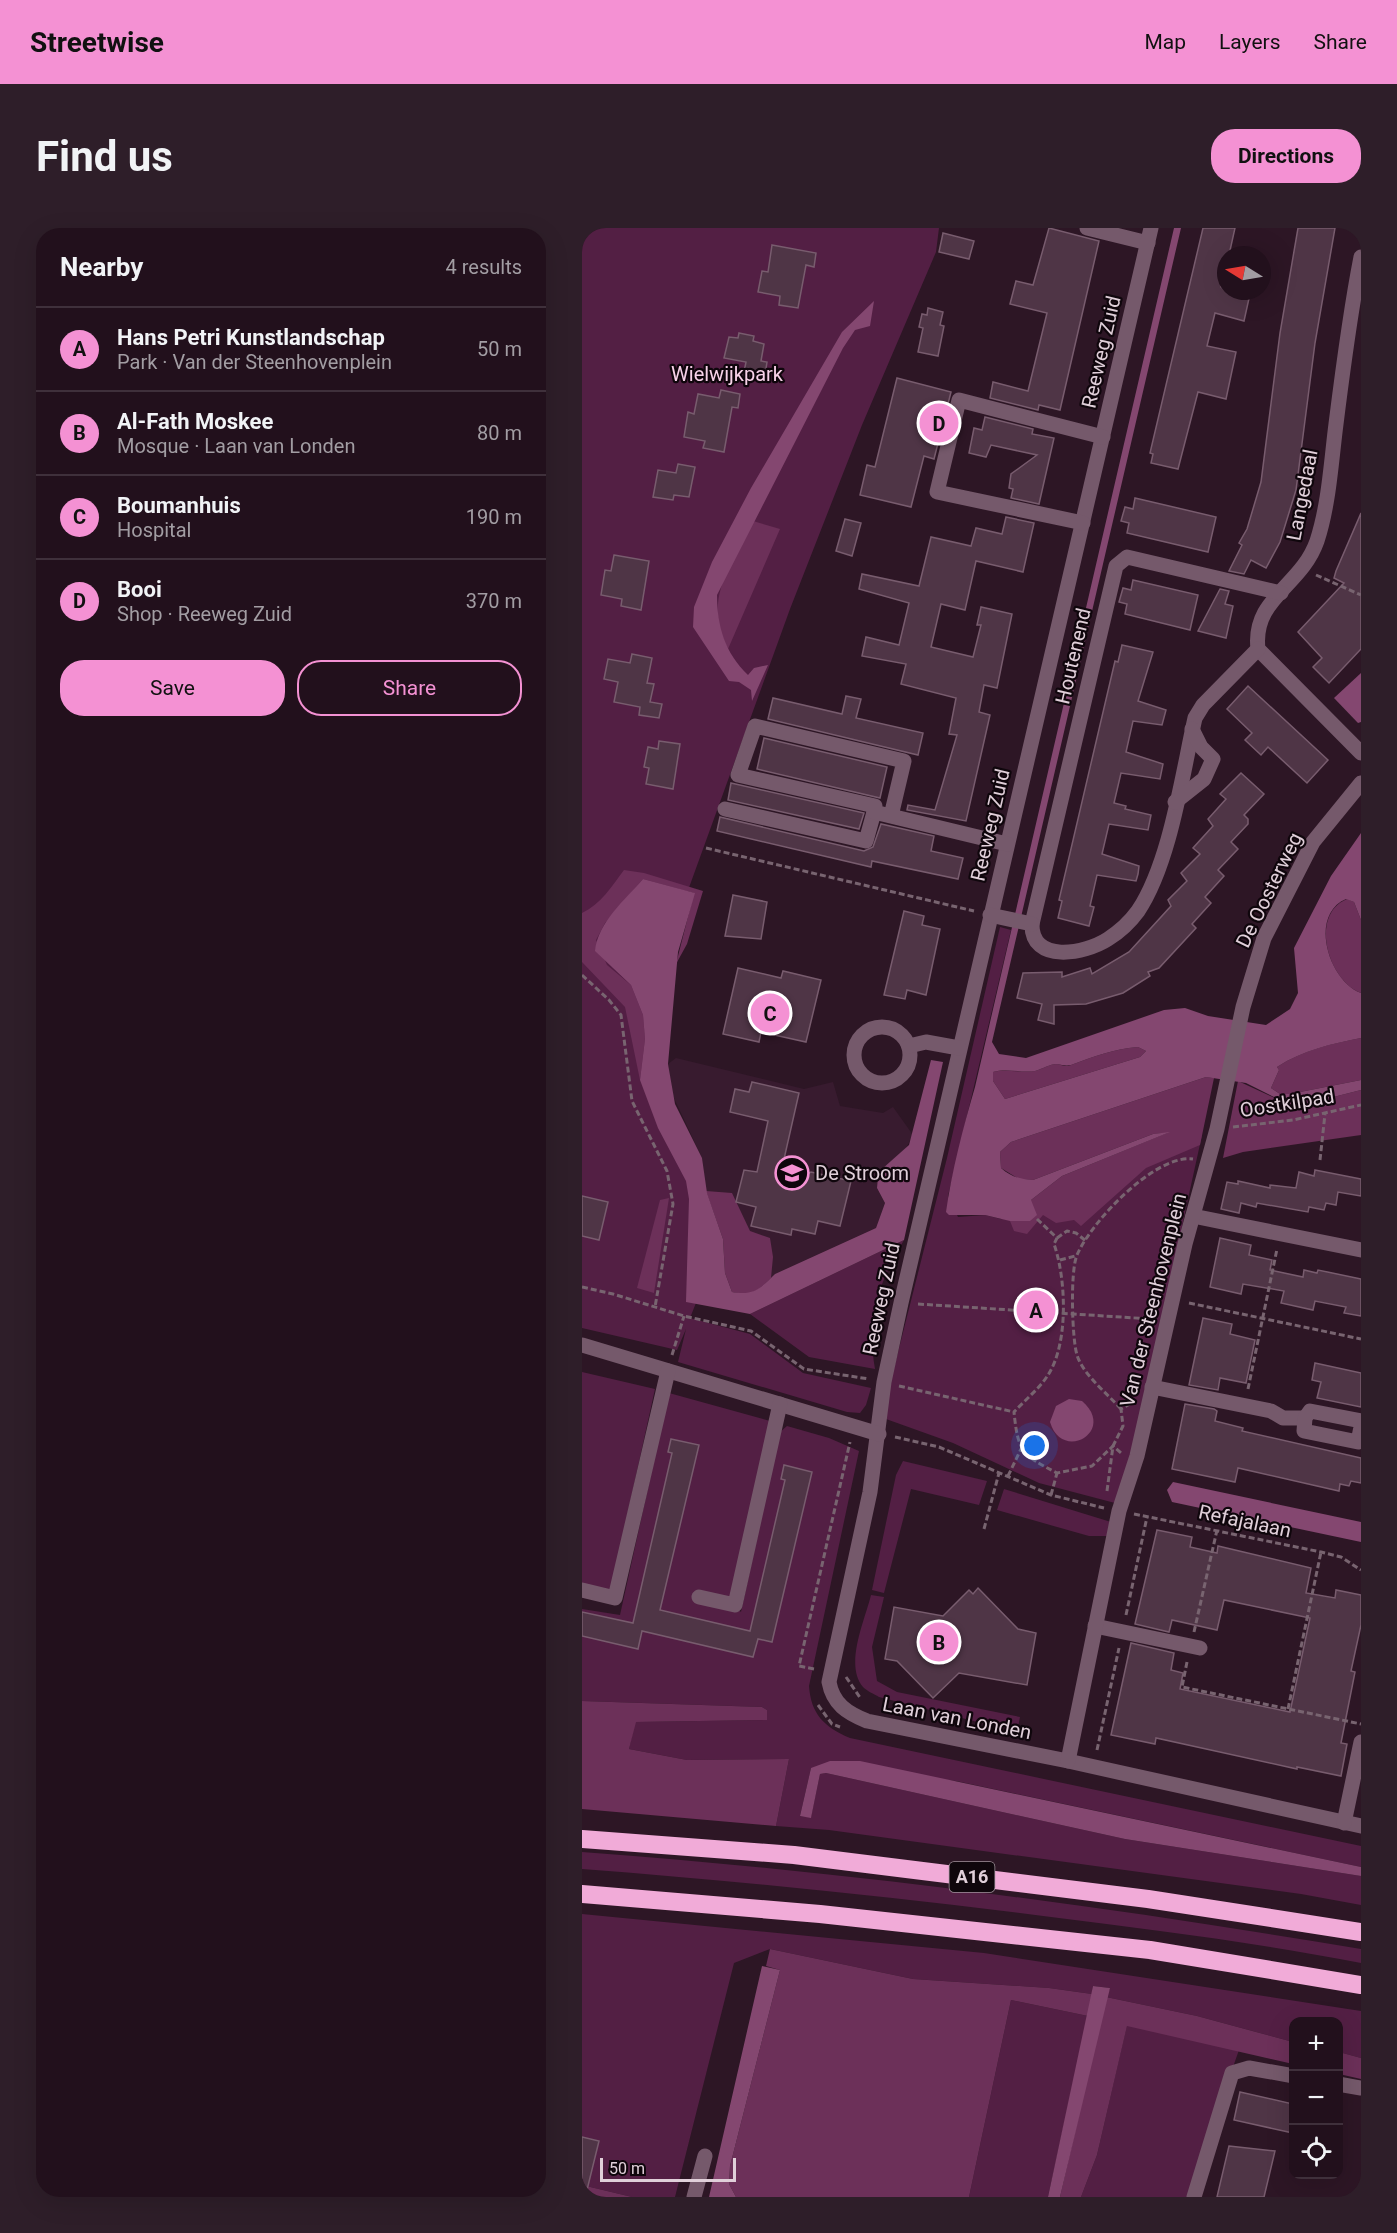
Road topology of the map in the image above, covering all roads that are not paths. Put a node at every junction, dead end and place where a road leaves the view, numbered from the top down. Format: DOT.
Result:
graph roads {
  1 [pos="1087,228"];
  2 [pos="1149,236"];
  3 [pos="1361,257"];
  4 [pos="1102,436"];
  5 [pos="1083,523"];
  6 [pos="1281,593"];
  7 [pos="1258,649"];
  8 [pos="1192,729"];
  9 [pos="1361,753"];
  10 [pos="1361,783"];
  11 [pos="1175,802"];
  12 [pos="725,809"];
  13 [pos="873,812"];
  14 [pos="891,816"];
  15 [pos="1007,844"];
  16 [pos="997,916"];
  17 [pos="1032,924"];
  18 [pos="909,1046"];
  19 [pos="959,1048"];
  20 [pos="1224,1098"];
  21 [pos="1193,1216"];
  22 [pos="1361,1250"];
  23 [pos="582,1345"];
  24 [pos="668,1371"];
  25 [pos="1152,1387"];
  26 [pos="780,1404"];
  27 [pos="1305,1418"];
  28 [pos="1361,1421"];
  29 [pos="1361,1426"];
  30 [pos="879,1434"];
  31 [pos="582,1590"];
  32 [pos="699,1598"];
  33 [pos="1095,1626"];
  34 [pos="1200,1648"];
  35 [pos="1361,1742"];
  36 [pos="1068,1761"];
  37 [pos="1344,1822"];
  38 [pos="1361,1826"];
  39 [pos="582,1839"];
  40 [pos="582,1894"];
  41 [pos="1361,1932"];
  42 [pos="1361,1985"];
  43 [pos="1289,2075"];
  44 [pos="1343,2085"];
  45 [pos="1361,2088"];
  46 [pos="705,2156"];
  47 [pos="694,2197"];
  48 [pos="1194,2197"];
  1 -- 2 [label="street"];
  2 -- 4 [label="street, Reeweg Zuid"];
  3 -- 6 [label="street, Langedaal"];
  4 -- 5 [label="street, Reeweg Zuid"];
  4 -- 5 [label="street"];
  5 -- 15 [label="street, Reeweg Zuid"];
  6 -- 7 [label="street, Langedaal"];
  6 -- 17 [label="street, Houtenend"];
  7 -- 8 [label="street"];
  7 -- 9 [label="street"];
  8 -- 11 [label="street"];
  8 -- 11 [label="street"];
  10 -- 20 [label="street, De Oosterweg"];
  11 -- 17 [label="street"];
  12 -- 13 [label="street"];
  13 -- 14 [label="street"];
  13 -- 14 [label="street"];
  14 -- 15 [label="street"];
  15 -- 16 [label="street, Reeweg Zuid"];
  16 -- 17 [label="street"];
  16 -- 19 [label="street, Reeweg Zuid"];
  18 -- 19 [label="street"];
  19 -- 30 [label="street, Reeweg Zuid"];
  20 -- 21 [label="street, Van der Steenhovenplein"];
  21 -- 22 [label="street"];
  21 -- 25 [label="street, Van der Steenhovenplein"];
  23 -- 24 [label="street"];
  24 -- 26 [label="street"];
  24 -- 31 [label="street"];
  25 -- 27 [label="street"];
  25 -- 33 [label="street, Van der Steenhovenplein"];
  26 -- 30 [label="street"];
  26 -- 32 [label="street"];
  27 -- 28 [label="street"];
  27 -- 29 [label="street"];
  30 -- 36 [label="street, Laan van Londen"];
  33 -- 34 [label="street"];
  33 -- 36 [label="street, Van der Steenhovenplein"];
  35 -- 37 [label="street"];
  36 -- 37 [label="street, Laan van Londen"];
  37 -- 38 [label="street, Laan van Londen"];
  39 -- 41 [label="highway, A16"];
  40 -- 42 [label="highway"];
  43 -- 48 [label="street"];
  44 -- 45 [label="street"];
  46 -- 47 [label="street"];
}
